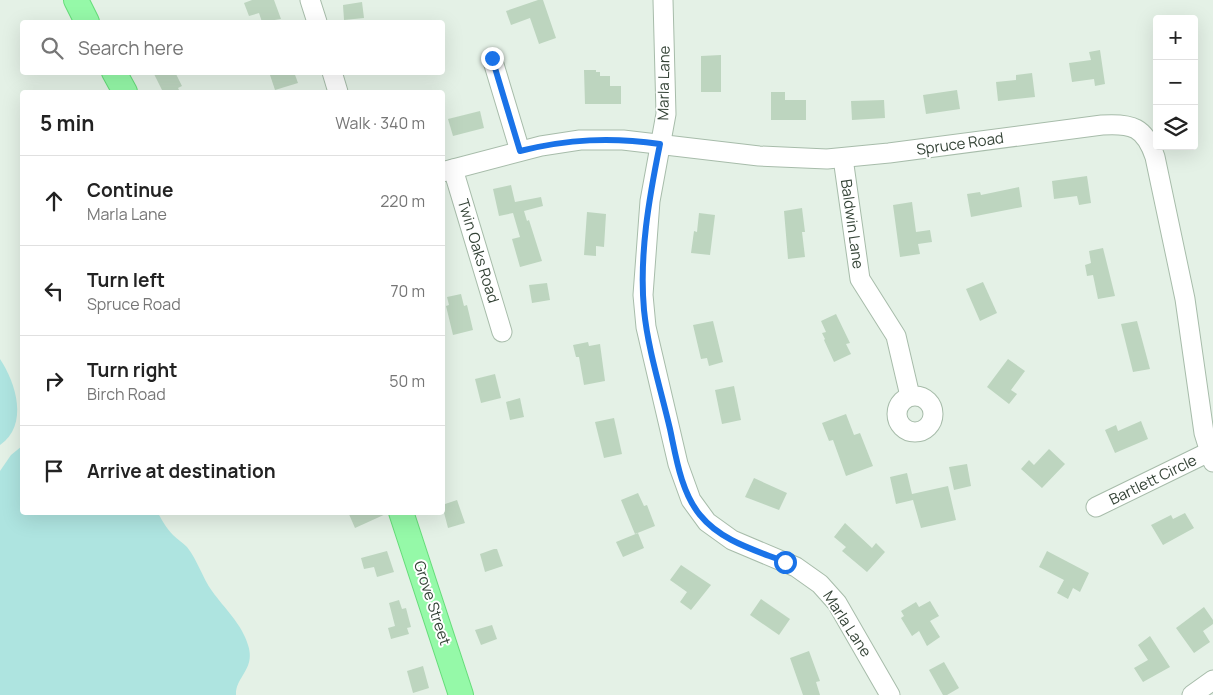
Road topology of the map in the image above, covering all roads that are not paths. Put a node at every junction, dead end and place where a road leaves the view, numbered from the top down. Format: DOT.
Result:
graph roads {
  1 [pos="76,0"];
  2 [pos="310,0"];
  3 [pos="663,0"];
  4 [pos="86,20"];
  5 [pos="315,20"];
  6 [pos="492,58"];
  7 [pos="116,75"];
  8 [pos="333,75"];
  9 [pos="124,90"];
  10 [pos="337,90"];
  11 [pos="660,144"];
  12 [pos="520,151"];
  13 [pos="843,158"];
  14 [pos="448,171"];
  15 [pos="502,332"];
  16 [pos="910,396"];
  17 [pos="1211,457"];
  18 [pos="1096,507"];
  19 [pos="402,515"];
  20 [pos="1213,680"];
  21 [pos="461,695"];
  22 [pos="890,695"];
  23 [pos="1192,695"];
  1 -- 4 [label="main road"];
  2 -- 5 [label="street"];
  3 -- 11 [label="street, Marla Lane"];
  6 -- 12 [label="street"];
  7 -- 9 [label="main road"];
  8 -- 10 [label="street"];
  11 -- 12 [label="street, Spruce Road"];
  11 -- 13 [label="street, Spruce Road"];
  11 -- 22 [label="street, Marla Lane"];
  12 -- 14 [label="street, Spruce Road"];
  13 -- 16 [label="street, Baldwin Lane"];
  13 -- 17 [label="street, Spruce Road"];
  14 -- 15 [label="street, Twin Oaks Road"];
  17 -- 18 [label="street, Bartlett Circle"];
  19 -- 21 [label="main road, Grove Street"];
  20 -- 23 [label="street"];
}
